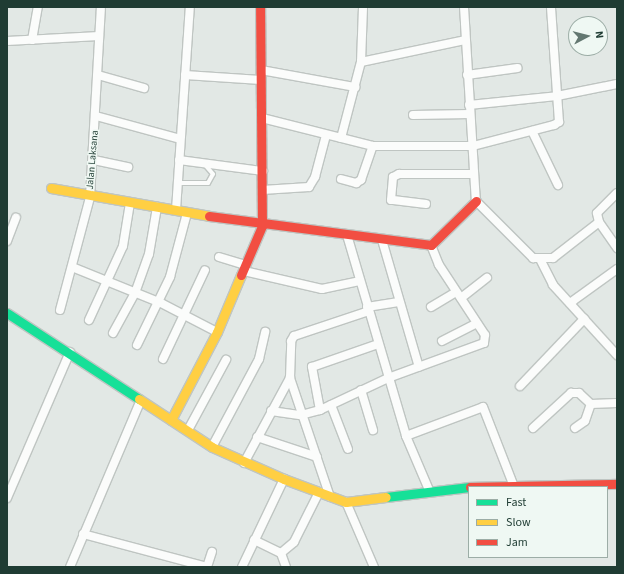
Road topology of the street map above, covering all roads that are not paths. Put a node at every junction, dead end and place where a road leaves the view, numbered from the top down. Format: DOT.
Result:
graph roads {
  1 [pos="38,7"];
  2 [pos="101,7"];
  3 [pos="190,7"];
  4 [pos="260,7"];
  5 [pos="363,7"];
  6 [pos="464,7"];
  7 [pos="551,7"];
  8 [pos="99,36"];
  9 [pos="32,40"];
  10 [pos="464,40"];
  11 [pos="7,41"];
  12 [pos="361,62"];
  13 [pos="518,68"];
  14 [pos="261,70"];
  15 [pos="98,75"];
  16 [pos="185,75"];
  17 [pos="467,75"];
  18 [pos="261,80"];
  19 [pos="617,84"];
  20 [pos="355,87"];
  21 [pos="144,88"];
  22 [pos="557,96"];
  23 [pos="469,105"];
  24 [pos="470,114"];
  25 [pos="413,115"];
  26 [pos="96,116"];
  27 [pos="262,118"];
  28 [pos="532,131"];
  29 [pos="326,135"];
  30 [pos="340,138"];
  31 [pos="180,139"];
  32 [pos="373,146"];
  33 [pos="473,146"];
  34 [pos="94,160"];
  35 [pos="179,160"];
  36 [pos="206,166"];
  37 [pos="128,168"];
  38 [pos="263,171"];
  39 [pos="473,174"];
  40 [pos="341,179"];
  41 [pos="177,183"];
  42 [pos="558,185"];
  43 [pos="51,188"];
  44 [pos="262,190"];
  45 [pos="617,193"];
  46 [pos="90,197"];
  47 [pos="476,201"];
  48 [pos="130,203"];
  49 [pos="426,204"];
  50 [pos="158,207"];
  51 [pos="176,210"];
  52 [pos="187,213"];
  53 [pos="16,218"];
  54 [pos="599,222"];
  55 [pos="262,226"];
  56 [pos="346,235"];
  57 [pos="382,240"];
  58 [pos="7,241"];
  59 [pos="431,245"];
  60 [pos="617,248"];
  61 [pos="219,256"];
  62 [pos="540,259"];
  63 [pos="72,267"];
  64 [pos="245,268"];
  65 [pos="617,269"];
  66 [pos="205,270"];
  67 [pos="487,278"];
  68 [pos="110,281"];
  69 [pos="359,281"];
  70 [pos="135,293"];
  71 [pos="459,295"];
  72 [pos="399,302"];
  73 [pos="160,303"];
  74 [pos="570,303"];
  75 [pos="431,307"];
  76 [pos="368,309"];
  77 [pos="60,310"];
  78 [pos="7,313"];
  79 [pos="185,316"];
  80 [pos="89,320"];
  81 [pos="584,320"];
  82 [pos="477,323"];
  83 [pos="217,332"];
  84 [pos="265,332"];
  85 [pos="114,333"];
  86 [pos="442,341"];
  87 [pos="378,344"];
  88 [pos="137,345"];
  89 [pos="70,352"];
  90 [pos="617,355"];
  91 [pos="163,359"];
  92 [pos="226,360"];
  93 [pos="419,367"];
  94 [pos="290,378"];
  95 [pos="388,378"];
  96 [pos="520,386"];
  97 [pos="360,390"];
  98 [pos="141,400"];
  99 [pos="617,403"];
  100 [pos="591,404"];
  101 [pos="331,405"];
  102 [pos="320,410"];
  103 [pos="271,411"];
  104 [pos="301,415"];
  105 [pos="171,420"];
  106 [pos="532,428"];
  107 [pos="575,428"];
  108 [pos="188,430"];
  109 [pos="372,430"];
  110 [pos="406,436"];
  111 [pos="257,437"];
  112 [pos="212,447"];
  113 [pos="348,449"];
  114 [pos="317,457"];
  115 [pos="244,463"];
  116 [pos="284,479"];
  117 [pos="513,484"];
  118 [pos="617,484"];
  119 [pos="484,486"];
  120 [pos="468,487"];
  121 [pos="429,490"];
  122 [pos="319,492"];
  123 [pos="330,497"];
  124 [pos="7,498"];
  125 [pos="346,502"];
  126 [pos="83,534"];
  127 [pos="254,540"];
  128 [pos="212,552"];
  129 [pos="281,553"];
  130 [pos="70,567"];
  131 [pos="242,567"];
  132 [pos="286,567"];
  133 [pos="374,567"];
  1 -- 9 [label="street"];
  2 -- 8 [label="street, Jalan Laksana"];
  3 -- 16 [label="street"];
  4 -- 14 [label="street"];
  5 -- 12 [label="street"];
  6 -- 10 [label="street"];
  7 -- 22 [label="street"];
  8 -- 9 [label="street"];
  8 -- 15 [label="street, Jalan Laksana"];
  9 -- 11 [label="street"];
  10 -- 12 [label="street"];
  10 -- 17 [label="street"];
  12 -- 20 [label="street"];
  13 -- 17 [label="street"];
  14 -- 18 [label="street"];
  14 -- 20 [label="street"];
  15 -- 21 [label="street"];
  15 -- 26 [label="street, Jalan Laksana"];
  16 -- 18 [label="street"];
  16 -- 31 [label="street"];
  17 -- 23 [label="street"];
  18 -- 27 [label="street"];
  19 -- 22 [label="street"];
  20 -- 30 [label="street"];
  22 -- 23 [label="street"];
  22 -- 28 [label="street"];
  23 -- 24 [label="street"];
  24 -- 25 [label="street"];
  24 -- 33 [label="street"];
  26 -- 31 [label="street"];
  26 -- 34 [label="street, Jalan Laksana"];
  27 -- 29 [label="street"];
  27 -- 38 [label="street"];
  28 -- 33 [label="street"];
  28 -- 42 [label="street"];
  29 -- 30 [label="street"];
  29 -- 44 [label="street"];
  30 -- 32 [label="street"];
  31 -- 35 [label="street"];
  32 -- 33 [label="street"];
  32 -- 40 [label="street"];
  33 -- 39 [label="street"];
  34 -- 37 [label="street"];
  34 -- 46 [label="street, Jalan Laksana"];
  35 -- 36 [label="street"];
  35 -- 41 [label="street"];
  36 -- 38 [label="street"];
  36 -- 41 [label="lane"];
  38 -- 44 [label="street"];
  39 -- 47 [label="street"];
  39 -- 49 [label="street"];
  41 -- 51 [label="street"];
  43 -- 46 [label="street"];
  44 -- 55 [label="street"];
  45 -- 54 [label="street"];
  46 -- 48 [label="street"];
  46 -- 63 [label="street, Jalan Laksana"];
  47 -- 59 [label="street"];
  47 -- 62 [label="street"];
  48 -- 50 [label="street"];
  48 -- 68 [label="street"];
  50 -- 51 [label="street"];
  50 -- 70 [label="street"];
  51 -- 52 [label="street"];
  52 -- 55 [label="street"];
  52 -- 73 [label="street"];
  53 -- 58 [label="street"];
  54 -- 60 [label="street"];
  54 -- 62 [label="street"];
  55 -- 56 [label="street"];
  55 -- 64 [label="street"];
  56 -- 57 [label="street"];
  56 -- 69 [label="street"];
  57 -- 59 [label="street"];
  57 -- 72 [label="street"];
  59 -- 71 [label="street"];
  61 -- 64 [label="street"];
  62 -- 74 [label="street"];
  63 -- 68 [label="street"];
  63 -- 77 [label="street, Jalan Laksana"];
  64 -- 69 [label="street"];
  64 -- 83 [label="street"];
  65 -- 74 [label="street"];
  66 -- 79 [label="street"];
  67 -- 71 [label="street"];
  68 -- 70 [label="street"];
  68 -- 80 [label="street"];
  69 -- 76 [label="street"];
  70 -- 73 [label="street"];
  70 -- 85 [label="street"];
  71 -- 75 [label="street"];
  71 -- 82 [label="street"];
  72 -- 76 [label="street"];
  72 -- 93 [label="street"];
  73 -- 79 [label="street"];
  73 -- 88 [label="street"];
  74 -- 81 [label="street"];
  76 -- 87 [label="street"];
  76 -- 94 [label="street"];
  78 -- 89 [label="street"];
  79 -- 83 [label="street"];
  79 -- 91 [label="street"];
  81 -- 90 [label="street"];
  81 -- 96 [label="street"];
  82 -- 86 [label="street"];
  82 -- 93 [label="street"];
  83 -- 105 [label="street"];
  84 -- 112 [label="street"];
  87 -- 95 [label="street"];
  87 -- 102 [label="street"];
  89 -- 98 [label="street"];
  89 -- 124 [label="street"];
  92 -- 108 [label="street"];
  93 -- 95 [label="street"];
  94 -- 103 [label="street"];
  94 -- 104 [label="street"];
  95 -- 97 [label="street"];
  95 -- 110 [label="street"];
  97 -- 101 [label="street"];
  97 -- 109 [label="street"];
  98 -- 105 [label="street"];
  98 -- 126 [label="street"];
  99 -- 100 [label="street"];
  100 -- 106 [label="street"];
  100 -- 107 [label="street"];
  101 -- 102 [label="street"];
  101 -- 113 [label="street"];
  102 -- 104 [label="street"];
  103 -- 104 [label="street"];
  103 -- 111 [label="street"];
  104 -- 114 [label="street"];
  105 -- 108 [label="street"];
  108 -- 112 [label="street"];
  110 -- 117 [label="street"];
  110 -- 121 [label="street"];
  111 -- 114 [label="street"];
  111 -- 115 [label="street"];
  112 -- 115 [label="street"];
  114 -- 123 [label="street"];
  115 -- 116 [label="street"];
  116 -- 122 [label="street"];
  116 -- 127 [label="street"];
  117 -- 118 [label="street"];
  117 -- 119 [label="street"];
  120 -- 121 [label="street"];
  121 -- 125 [label="street"];
  122 -- 123 [label="street"];
  122 -- 129 [label="street"];
  123 -- 125 [label="street"];
  125 -- 133 [label="street"];
  126 -- 128 [label="street"];
  126 -- 130 [label="street"];
  127 -- 129 [label="street"];
  127 -- 131 [label="street"];
  129 -- 132 [label="street"];
}
